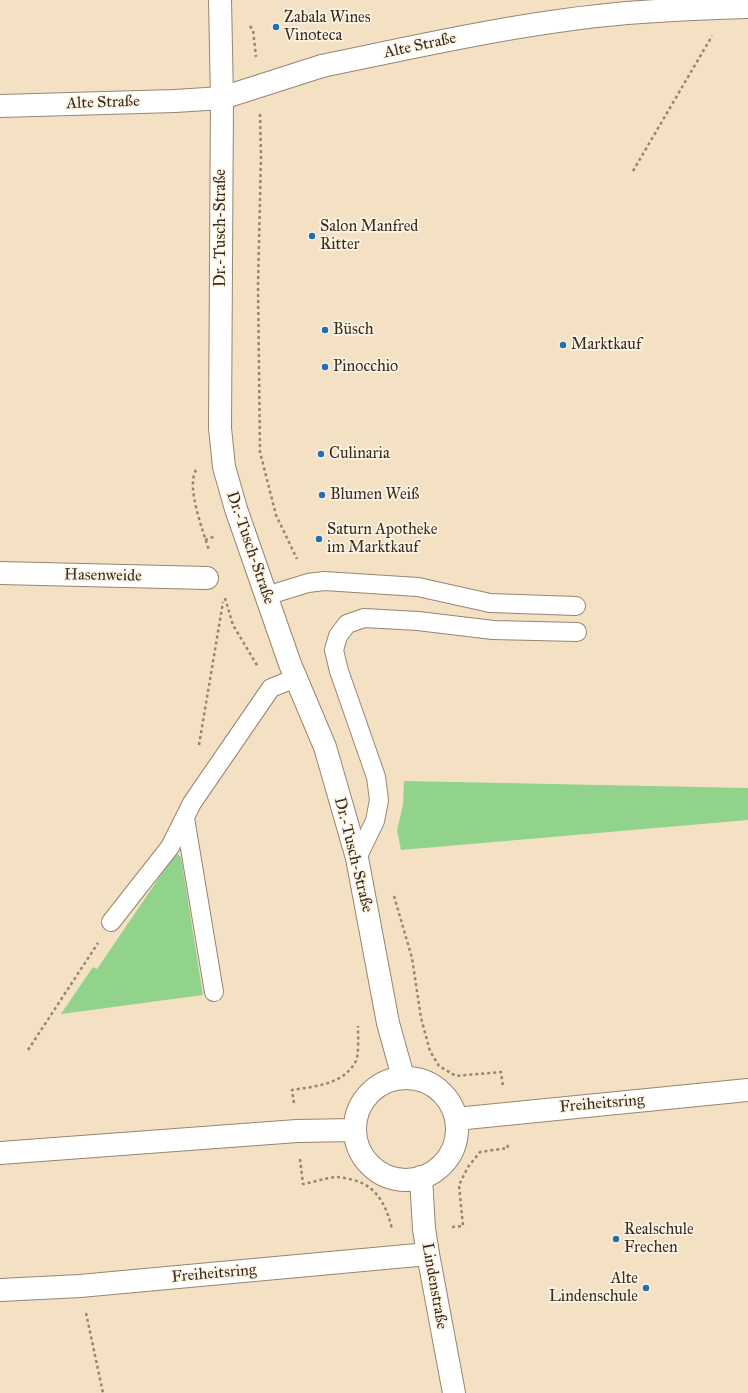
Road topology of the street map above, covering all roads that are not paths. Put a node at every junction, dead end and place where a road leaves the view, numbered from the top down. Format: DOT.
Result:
graph roads {
  1 [pos="220,0"];
  2 [pos="738,7"];
  3 [pos="222,98"];
  4 [pos="0,106"];
  5 [pos="0,573"];
  6 [pos="207,578"];
  7 [pos="266,596"];
  8 [pos="576,606"];
  9 [pos="577,632"];
  10 [pos="296,678"];
  11 [pos="185,818"];
  12 [pos="357,858"];
  13 [pos="111,922"];
  14 [pos="214,992"];
  15 [pos="403,1078"];
  16 [pos="748,1090"];
  17 [pos="456,1119"];
  18 [pos="355,1130"];
  19 [pos="0,1153"];
  20 [pos="421,1177"];
  21 [pos="428,1254"];
  22 [pos="0,1290"];
  23 [pos="454,1393"];
  1 -- 3 [label="street, Dr.-Tusch-Straße"];
  2 -- 3 [label="street, Alte Straße"];
  3 -- 4 [label="street, Alte Straße"];
  3 -- 7 [label="street, Dr.-Tusch-Straße"];
  5 -- 6 [label="street, Hasenweide"];
  7 -- 8 [label="lane"];
  7 -- 10 [label="street, Dr.-Tusch-Straße"];
  9 -- 12 [label="lane"];
  10 -- 11 [label="lane"];
  10 -- 12 [label="street, Dr.-Tusch-Straße"];
  11 -- 13 [label="lane"];
  11 -- 14 [label="lane"];
  12 -- 15 [label="street, Dr.-Tusch-Straße"];
  15 -- 17 [label="street"];
  15 -- 18 [label="street"];
  16 -- 17 [label="street, Freiheitsring"];
  17 -- 20 [label="street"];
  18 -- 19 [label="street"];
  18 -- 20 [label="street"];
  20 -- 21 [label="street, Lindenstraße"];
  21 -- 22 [label="street, Freiheitsring"];
  21 -- 23 [label="street, Lindenstraße"];
}
